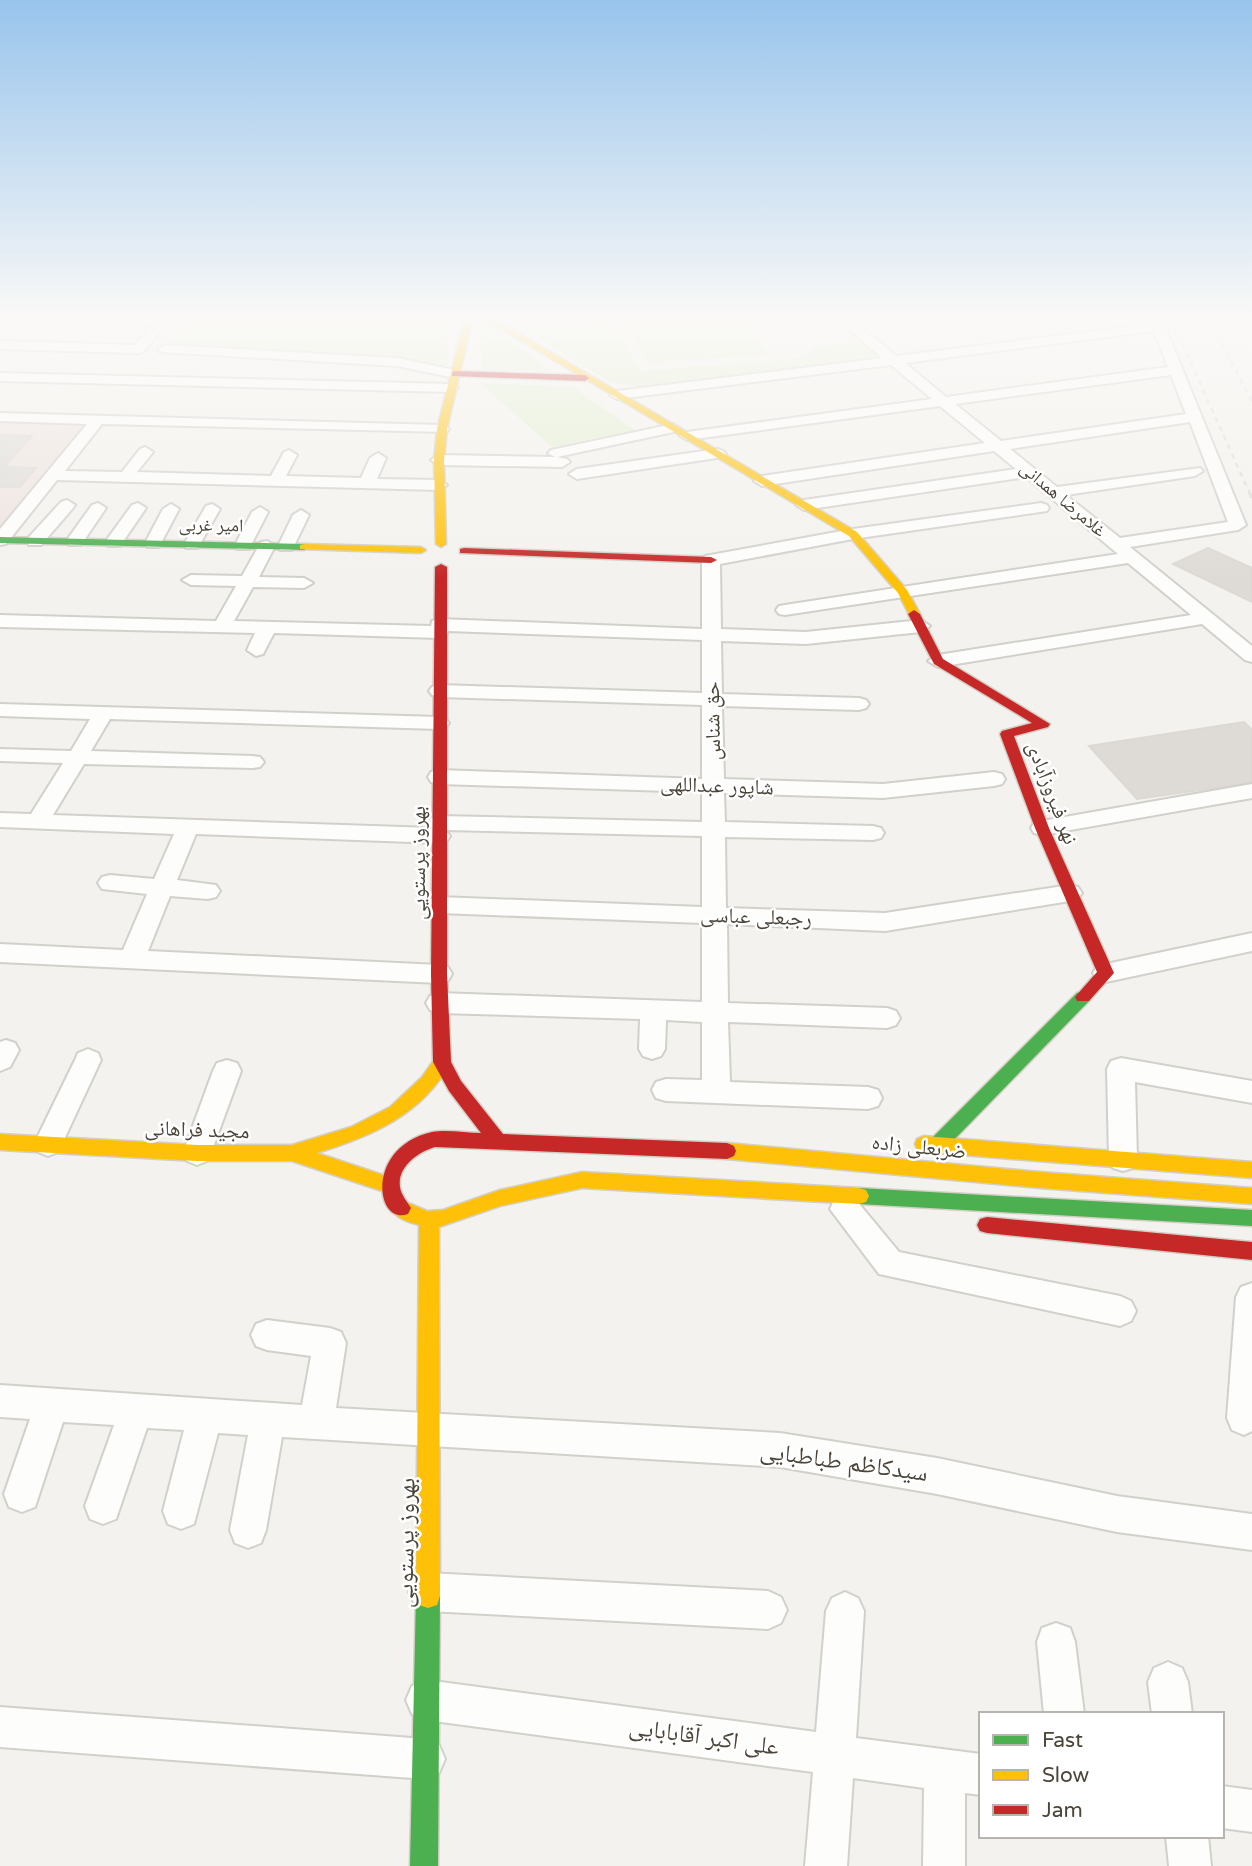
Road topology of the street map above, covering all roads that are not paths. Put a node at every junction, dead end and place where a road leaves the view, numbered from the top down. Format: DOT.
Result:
graph roads {
  1 [pos="123,404"];
  2 [pos="144,404"];
  3 [pos="448,404"];
  4 [pos="632,404"];
  5 [pos="919,404"];
  6 [pos="949,404"];
  7 [pos="1189,404"];
  8 [pos="0,417"];
  9 [pos="1194,417"];
  10 [pos="105,420"];
  11 [pos="132,421"];
  12 [pos="442,429"];
  13 [pos="680,432"];
  14 [pos="999,446"];
  15 [pos="145,452"];
  16 [pos="718,454"];
  17 [pos="289,455"];
  18 [pos="378,458"];
  19 [pos="439,460"];
  20 [pos="1029,471"];
  21 [pos="1195,471"];
  22 [pos="577,474"];
  23 [pos="55,475"];
  24 [pos="126,477"];
  25 [pos="276,481"];
  26 [pos="762,481"];
  27 [pos="367,483"];
  28 [pos="439,485"];
  29 [pos="1054,492"];
  30 [pos="67,505"];
  31 [pos="804,505"];
  32 [pos="98,508"];
  33 [pos="138,508"];
  34 [pos="1041,508"];
  35 [pos="171,509"];
  36 [pos="212,509"];
  37 [pos="260,512"];
  38 [pos="301,514"];
  39 [pos="853,534"];
  40 [pos="0,540"];
  41 [pos="35,541"];
  42 [pos="75,541"];
  43 [pos="114,542"];
  44 [pos="153,543"];
  45 [pos="192,544"];
  46 [pos="441,544"];
  47 [pos="1117,544"];
  48 [pos="243,545"];
  49 [pos="267,546"];
  50 [pos="286,547"];
  51 [pos="421,550"];
  52 [pos="464,551"];
  53 [pos="1132,557"];
  54 [pos="711,561"];
  55 [pos="441,567"];
  56 [pos="191,580"];
  57 [pos="247,582"];
  58 [pos="304,583"];
  59 [pos="904,592"];
  60 [pos="381,608"];
  61 [pos="785,610"];
  62 [pos="1207,618"];
  63 [pos="0,621"];
  64 [pos="222,626"];
  65 [pos="921,626"];
  66 [pos="267,628"];
  67 [pos="439,629"];
  68 [pos="372,631"];
  69 [pos="712,635"];
  70 [pos="256,650"];
  71 [pos="1252,656"];
  72 [pos="938,661"];
  73 [pos="439,691"];
  74 [pos="713,700"];
  75 [pos="859,704"];
  76 [pos="0,710"];
  77 [pos="104,713"];
  78 [pos="439,723"];
  79 [pos="0,755"];
  80 [pos="77,757"];
  81 [pos="253,762"];
  82 [pos="439,777"];
  83 [pos="995,779"];
  84 [pos="713,786"];
  85 [pos="1252,791"];
  86 [pos="0,820"];
  87 [pos="38,821"];
  88 [pos="188,826"];
  89 [pos="1042,828"];
  90 [pos="714,829"];
  91 [pos="439,830"];
  92 [pos="873,833"];
  93 [pos="110,883"];
  94 [pos="163,887"];
  95 [pos="208,891"];
  96 [pos="1070,893"];
  97 [pos="439,905"];
  98 [pos="714,916"];
  99 [pos="1252,942"];
  100 [pos="0,953"];
  101 [pos="132,959"];
  102 [pos="1106,973"];
  103 [pos="439,974"];
  104 [pos="439,1003"];
  105 [pos="653,1009"];
  106 [pos="715,1011"];
  107 [pos="887,1018"];
  108 [pos="652,1049"];
  109 [pos="88,1060"];
  110 [pos="442,1062"];
  111 [pos="227,1071"];
  112 [pos="666,1090"];
  113 [pos="716,1091"];
  114 [pos="1252,1092"];
  115 [pos="868,1098"];
  116 [pos="498,1141"];
  117 [pos="0,1142"];
  118 [pos="48,1144"];
  119 [pos="912,1144"];
  120 [pos="938,1144"];
  121 [pos="835,1145"];
  122 [pos="197,1153"];
  123 [pos="292,1153"];
  124 [pos="767,1153"];
  125 [pos="1123,1159"];
  126 [pos="1252,1170"];
  127 [pos="388,1185"];
  128 [pos="734,1188"];
  129 [pos="1252,1196"];
  130 [pos="845,1209"];
  131 [pos="900,1215"];
  132 [pos="1252,1218"];
  133 [pos="429,1220"];
  134 [pos="969,1223"];
  135 [pos="1252,1251"];
  136 [pos="1252,1297"];
  137 [pos="1120,1311"];
  138 [pos="267,1335"];
  139 [pos="0,1401"];
  140 [pos="52,1405"];
  141 [pos="136,1410"];
  142 [pos="205,1415"];
  143 [pos="1244,1418"];
  144 [pos="268,1420"];
  145 [pos="316,1423"];
  146 [pos="430,1431"];
  147 [pos="22,1494"];
  148 [pos="103,1506"];
  149 [pos="181,1511"];
  150 [pos="248,1530"];
  151 [pos="1252,1532"];
  152 [pos="428,1592"];
  153 [pos="768,1610"];
  154 [pos="845,1611"];
  155 [pos="1056,1642"];
  156 [pos="426,1700"];
  157 [pos="1064,1712"];
  158 [pos="0,1727"];
  159 [pos="833,1755"];
  160 [pos="425,1759"];
  161 [pos="963,1772"];
  162 [pos="1224,1807"];
  163 [pos="1252,1811"];
  164 [pos="1187,1838"];
  165 [pos="424,1866"];
  166 [pos="827,1866"];
  167 [pos="944,1866"];
  168 [pos="1190,1866"];
  1 -- 10 [label="street"];
  2 -- 11 [label="street"];
  3 -- 12 [label="main road"];
  4 -- 13 [label="main road"];
  5 -- 13 [label="street"];
  6 -- 14 [label="street, غلامرضا همدانی"];
  7 -- 9 [label="street"];
  8 -- 10 [label="street"];
  9 -- 14 [label="street"];
  9 -- 47 [label="street"];
  10 -- 11 [label="street"];
  10 -- 23 [label="street"];
  11 -- 12 [label="street"];
  12 -- 19 [label="main road"];
  13 -- 16 [label="main road"];
  13 -- 19 [label="street"];
  14 -- 20 [label="street, غلامرضا همدانی"];
  14 -- 26 [label="street"];
  15 -- 24 [label="street"];
  16 -- 22 [label="street"];
  16 -- 26 [label="main road"];
  17 -- 25 [label="street"];
  18 -- 27 [label="street"];
  19 -- 28 [label="main road"];
  20 -- 29 [label="street, غلامرضا همدانی"];
  20 -- 31 [label="street"];
  21 -- 29 [label="street"];
  23 -- 24 [label="street"];
  23 -- 40 [label="street"];
  24 -- 25 [label="street"];
  25 -- 27 [label="street"];
  26 -- 31 [label="main road"];
  27 -- 28 [label="street"];
  28 -- 46 [label="main road"];
  29 -- 47 [label="street, غلامرضا همدانی"];
  30 -- 41 [label="street"];
  31 -- 39 [label="main road"];
  32 -- 42 [label="street"];
  33 -- 43 [label="street"];
  34 -- 39 [label="street"];
  35 -- 44 [label="street"];
  36 -- 45 [label="street"];
  37 -- 48 [label="street"];
  38 -- 50 [label="street"];
  39 -- 54 [label="street"];
  39 -- 59 [label="main road"];
  40 -- 41 [label="main road, امیر غربی"];
  41 -- 42 [label="main road, امیر غربی"];
  42 -- 43 [label="main road, امیر غربی"];
  43 -- 44 [label="main road, امیر غربی"];
  44 -- 45 [label="main road, امیر غربی"];
  45 -- 48 [label="main road, امیر غربی"];
  46 -- 51 [label="main road, امیر غربی"];
  46 -- 52 [label="main road"];
  47 -- 53 [label="street, غلامرضا همدانی"];
  48 -- 49 [label="main road, امیر غربی"];
  49 -- 50 [label="main road, امیر غربی"];
  49 -- 57 [label="street"];
  50 -- 51 [label="main road, امیر غربی"];
  51 -- 55 [label="main road"];
  52 -- 54 [label="main road"];
  52 -- 55 [label="main road"];
  53 -- 59 [label="street"];
  53 -- 62 [label="street, غلامرضا همدانی"];
  54 -- 69 [label="street, حق شناس"];
  55 -- 67 [label="main road, بهروز پرستویی"];
  56 -- 57 [label="street"];
  57 -- 58 [label="street"];
  57 -- 64 [label="street"];
  59 -- 61 [label="street"];
  59 -- 65 [label="main road"];
  60 -- 68 [label="street"];
  62 -- 71 [label="street, غلامرضا همدانی"];
  62 -- 72 [label="street"];
  63 -- 64 [label="street"];
  64 -- 66 [label="street"];
  65 -- 69 [label="street"];
  65 -- 72 [label="main road"];
  66 -- 68 [label="street"];
  66 -- 70 [label="street"];
  67 -- 68 [label="street"];
  67 -- 69 [label="street"];
  67 -- 73 [label="main road, بهروز پرستویی"];
  69 -- 74 [label="street, حق شناس"];
  72 -- 89 [label="main road, نهر فیروزآبادی"];
  73 -- 74 [label="street"];
  73 -- 78 [label="main road, بهروز پرستویی"];
  74 -- 75 [label="street"];
  74 -- 84 [label="street, حق شناس"];
  76 -- 77 [label="street"];
  77 -- 78 [label="street"];
  77 -- 80 [label="street"];
  78 -- 82 [label="main road, بهروز پرستویی"];
  79 -- 80 [label="street"];
  80 -- 81 [label="street"];
  80 -- 87 [label="street"];
  82 -- 84 [label="street, شاپور عبداللهی"];
  82 -- 91 [label="main road, بهروز پرستویی"];
  83 -- 84 [label="street, شاپور عبداللهی"];
  84 -- 90 [label="street, حق شناس"];
  85 -- 89 [label="street"];
  86 -- 87 [label="street"];
  87 -- 88 [label="street"];
  88 -- 91 [label="street"];
  88 -- 94 [label="street"];
  89 -- 96 [label="main road, نهر فیروزآبادی"];
  90 -- 91 [label="street"];
  90 -- 92 [label="street"];
  90 -- 98 [label="street, حق شناس"];
  91 -- 97 [label="main road, بهروز پرستویی"];
  93 -- 94 [label="street"];
  94 -- 95 [label="street"];
  94 -- 101 [label="street"];
  96 -- 98 [label="street, رجبعلی عباسی"];
  96 -- 102 [label="main road, نهر فیروزآبادی"];
  97 -- 98 [label="street, رجبعلی عباسی"];
  97 -- 103 [label="main road, بهروز پرستویی"];
  98 -- 106 [label="street, حق شناس"];
  99 -- 102 [label="street"];
  100 -- 101 [label="street"];
  101 -- 103 [label="street"];
  102 -- 120 [label="main road"];
  103 -- 104 [label="main road, بهروز پرستویی"];
  104 -- 105 [label="street"];
  104 -- 110 [label="main road, بهروز پرستویی"];
  105 -- 106 [label="street"];
  105 -- 108 [label="street"];
  106 -- 107 [label="street"];
  106 -- 113 [label="street, حق شناس"];
  109 -- 118 [label="street"];
  110 -- 116 [label="main road, بهروز پرستویی"];
  110 -- 123 [label="main road"];
  111 -- 122 [label="street"];
  112 -- 113 [label="street"];
  113 -- 115 [label="street"];
  114 -- 125 [label="street"];
  116 -- 124 [label="main road, ضربعلی زاده"];
  116 -- 127 [label="main road, ضربعلی زاده"];
  117 -- 118 [label="main road, مجید فراهانی"];
  118 -- 122 [label="main road, مجید فراهانی"];
  119 -- 120 [label="main road"];
  120 -- 125 [label="main road"];
  121 -- 124 [label="main road"];
  122 -- 123 [label="main road, مجید فراهانی"];
  123 -- 127 [label="main road, مجید فراهانی"];
  124 -- 129 [label="main road, ضربعلی زاده"];
  125 -- 126 [label="main road"];
  127 -- 133 [label="main road"];
  128 -- 130 [label="main road"];
  128 -- 132 [label="main road"];
  128 -- 133 [label="main road"];
  130 -- 131 [label="main road"];
  130 -- 137 [label="street"];
  133 -- 146 [label="main road, بهروز پرستویی"];
  134 -- 135 [label="main road"];
  136 -- 143 [label="street"];
  138 -- 145 [label="street"];
  139 -- 140 [label="street, سیدکاظم طباطبایی"];
  140 -- 141 [label="street, سیدکاظم طباطبایی"];
  140 -- 147 [label="street"];
  141 -- 142 [label="street, سیدکاظم طباطبایی"];
  141 -- 148 [label="street"];
  142 -- 144 [label="street, سیدکاظم طباطبایی"];
  142 -- 149 [label="street"];
  144 -- 145 [label="street, سیدکاظم طباطبایی"];
  144 -- 150 [label="street"];
  145 -- 146 [label="street, سیدکاظم طباطبایی"];
  146 -- 151 [label="street, سیدکاظم طباطبایی"];
  146 -- 152 [label="main road, بهروز پرستویی"];
  152 -- 153 [label="street"];
  152 -- 156 [label="main road, بهروز پرستویی"];
  154 -- 159 [label="street"];
  155 -- 157 [label="street"];
  156 -- 159 [label="street, علی اکبر آقابابایی"];
  156 -- 160 [label="main road, بهروز پرستویی"];
  158 -- 160 [label="street"];
  159 -- 161 [label="street, علی اکبر آقابابایی"];
  159 -- 166 [label="street"];
  160 -- 165 [label="main road, بهروز پرستویی"];
  161 -- 167 [label="street"];
  162 -- 163 [label="street"];
  164 -- 168 [label="street"];
}
